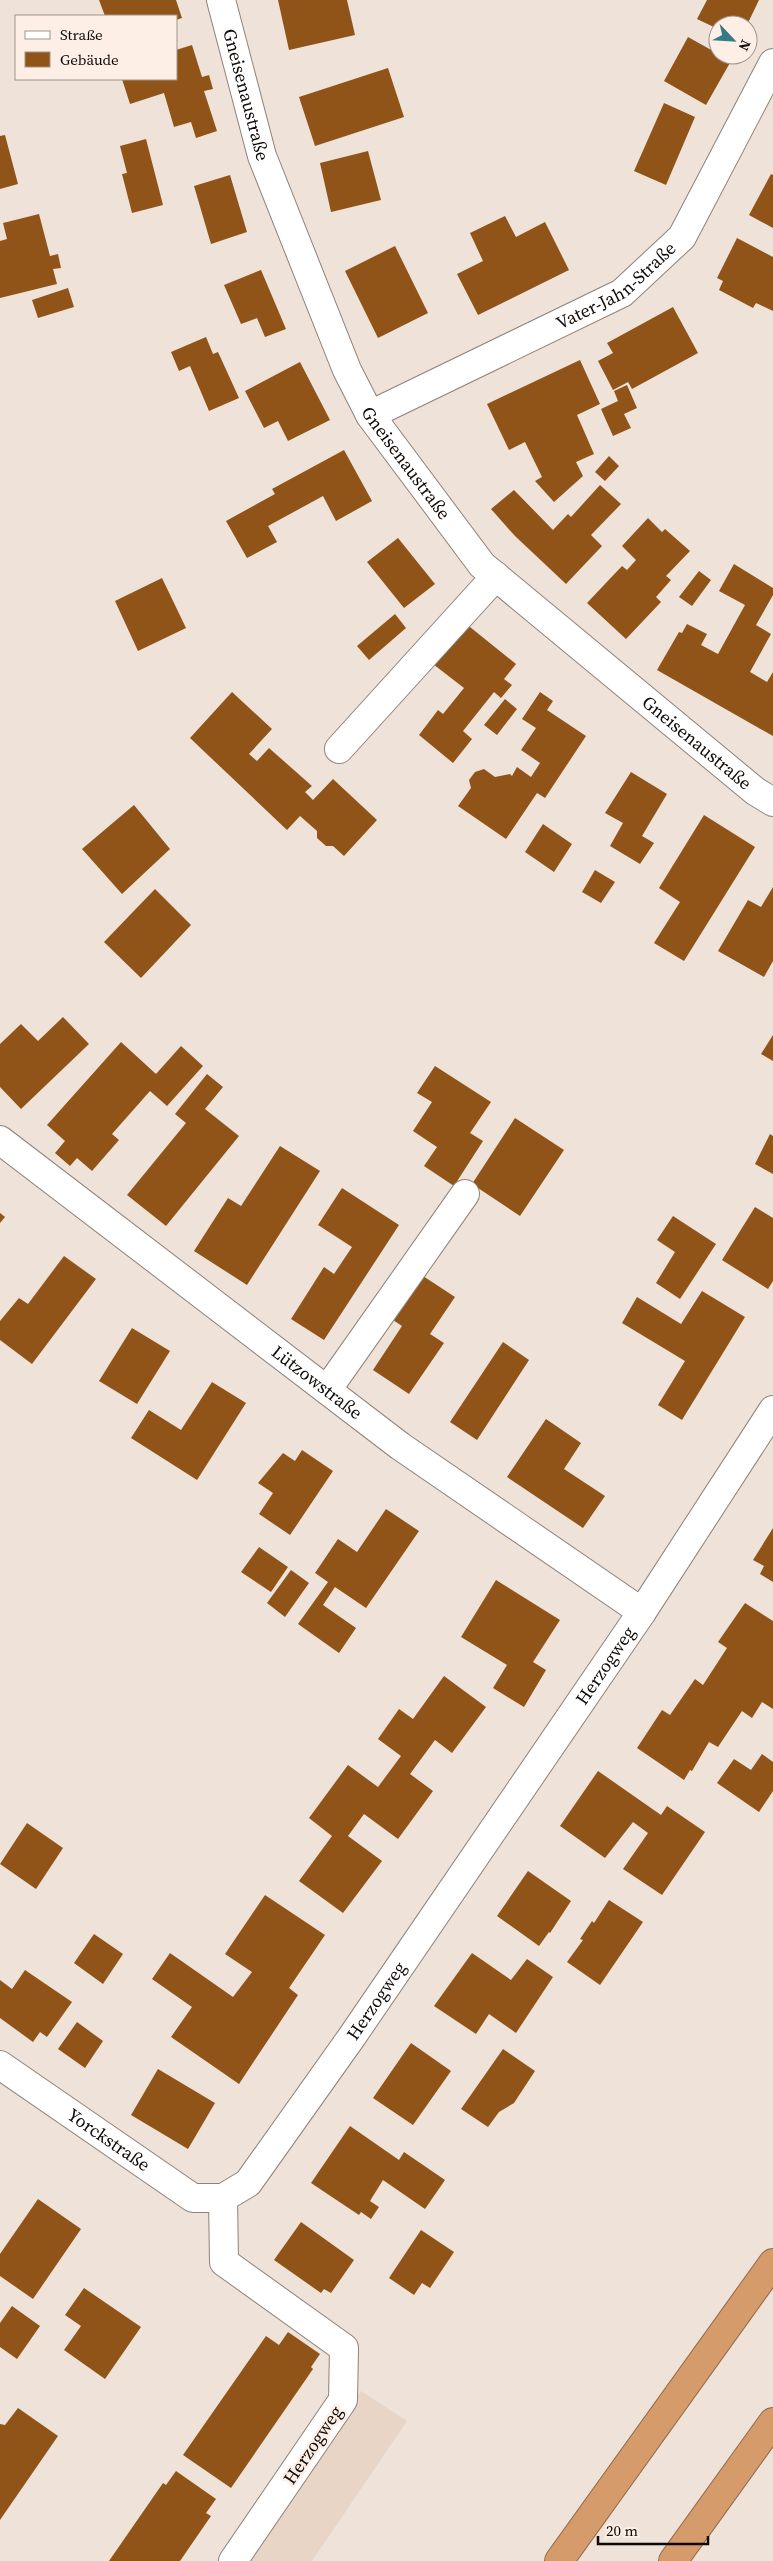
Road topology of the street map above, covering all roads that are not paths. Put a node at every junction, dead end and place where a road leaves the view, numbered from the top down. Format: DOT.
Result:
graph roads {
  1 [pos="221,0"];
  2 [pos="773,63"];
  3 [pos="370,415"];
  4 [pos="496,576"];
  5 [pos="339,749"];
  6 [pos="773,802"];
  7 [pos="0,1140"];
  8 [pos="465,1194"];
  9 [pos="327,1390"];
  10 [pos="773,1410"];
  11 [pos="642,1612"];
  12 [pos="0,2065"];
  13 [pos="223,2198"];
  14 [pos="773,2263"];
  15 [pos="773,2422"];
  16 [pos="233,2561"];
  17 [pos="559,2561"];
  18 [pos="673,2561"];
  1 -- 3 [label="street, Gneisenaustraße"];
  2 -- 3 [label="street, Vater-Jahn-Straße"];
  3 -- 4 [label="street, Gneisenaustraße"];
  4 -- 5 [label="street"];
  4 -- 6 [label="street, Gneisenaustraße"];
  7 -- 9 [label="street, Lützowstraße"];
  8 -- 9 [label="street"];
  9 -- 11 [label="street, Lützowstraße"];
  10 -- 11 [label="street, Herzogweg"];
  11 -- 13 [label="street, Herzogweg"];
  12 -- 13 [label="street, Yorckstraße"];
  13 -- 16 [label="street, Herzogweg"];
  14 -- 17 [label="highway"];
  15 -- 18 [label="highway"];
}
